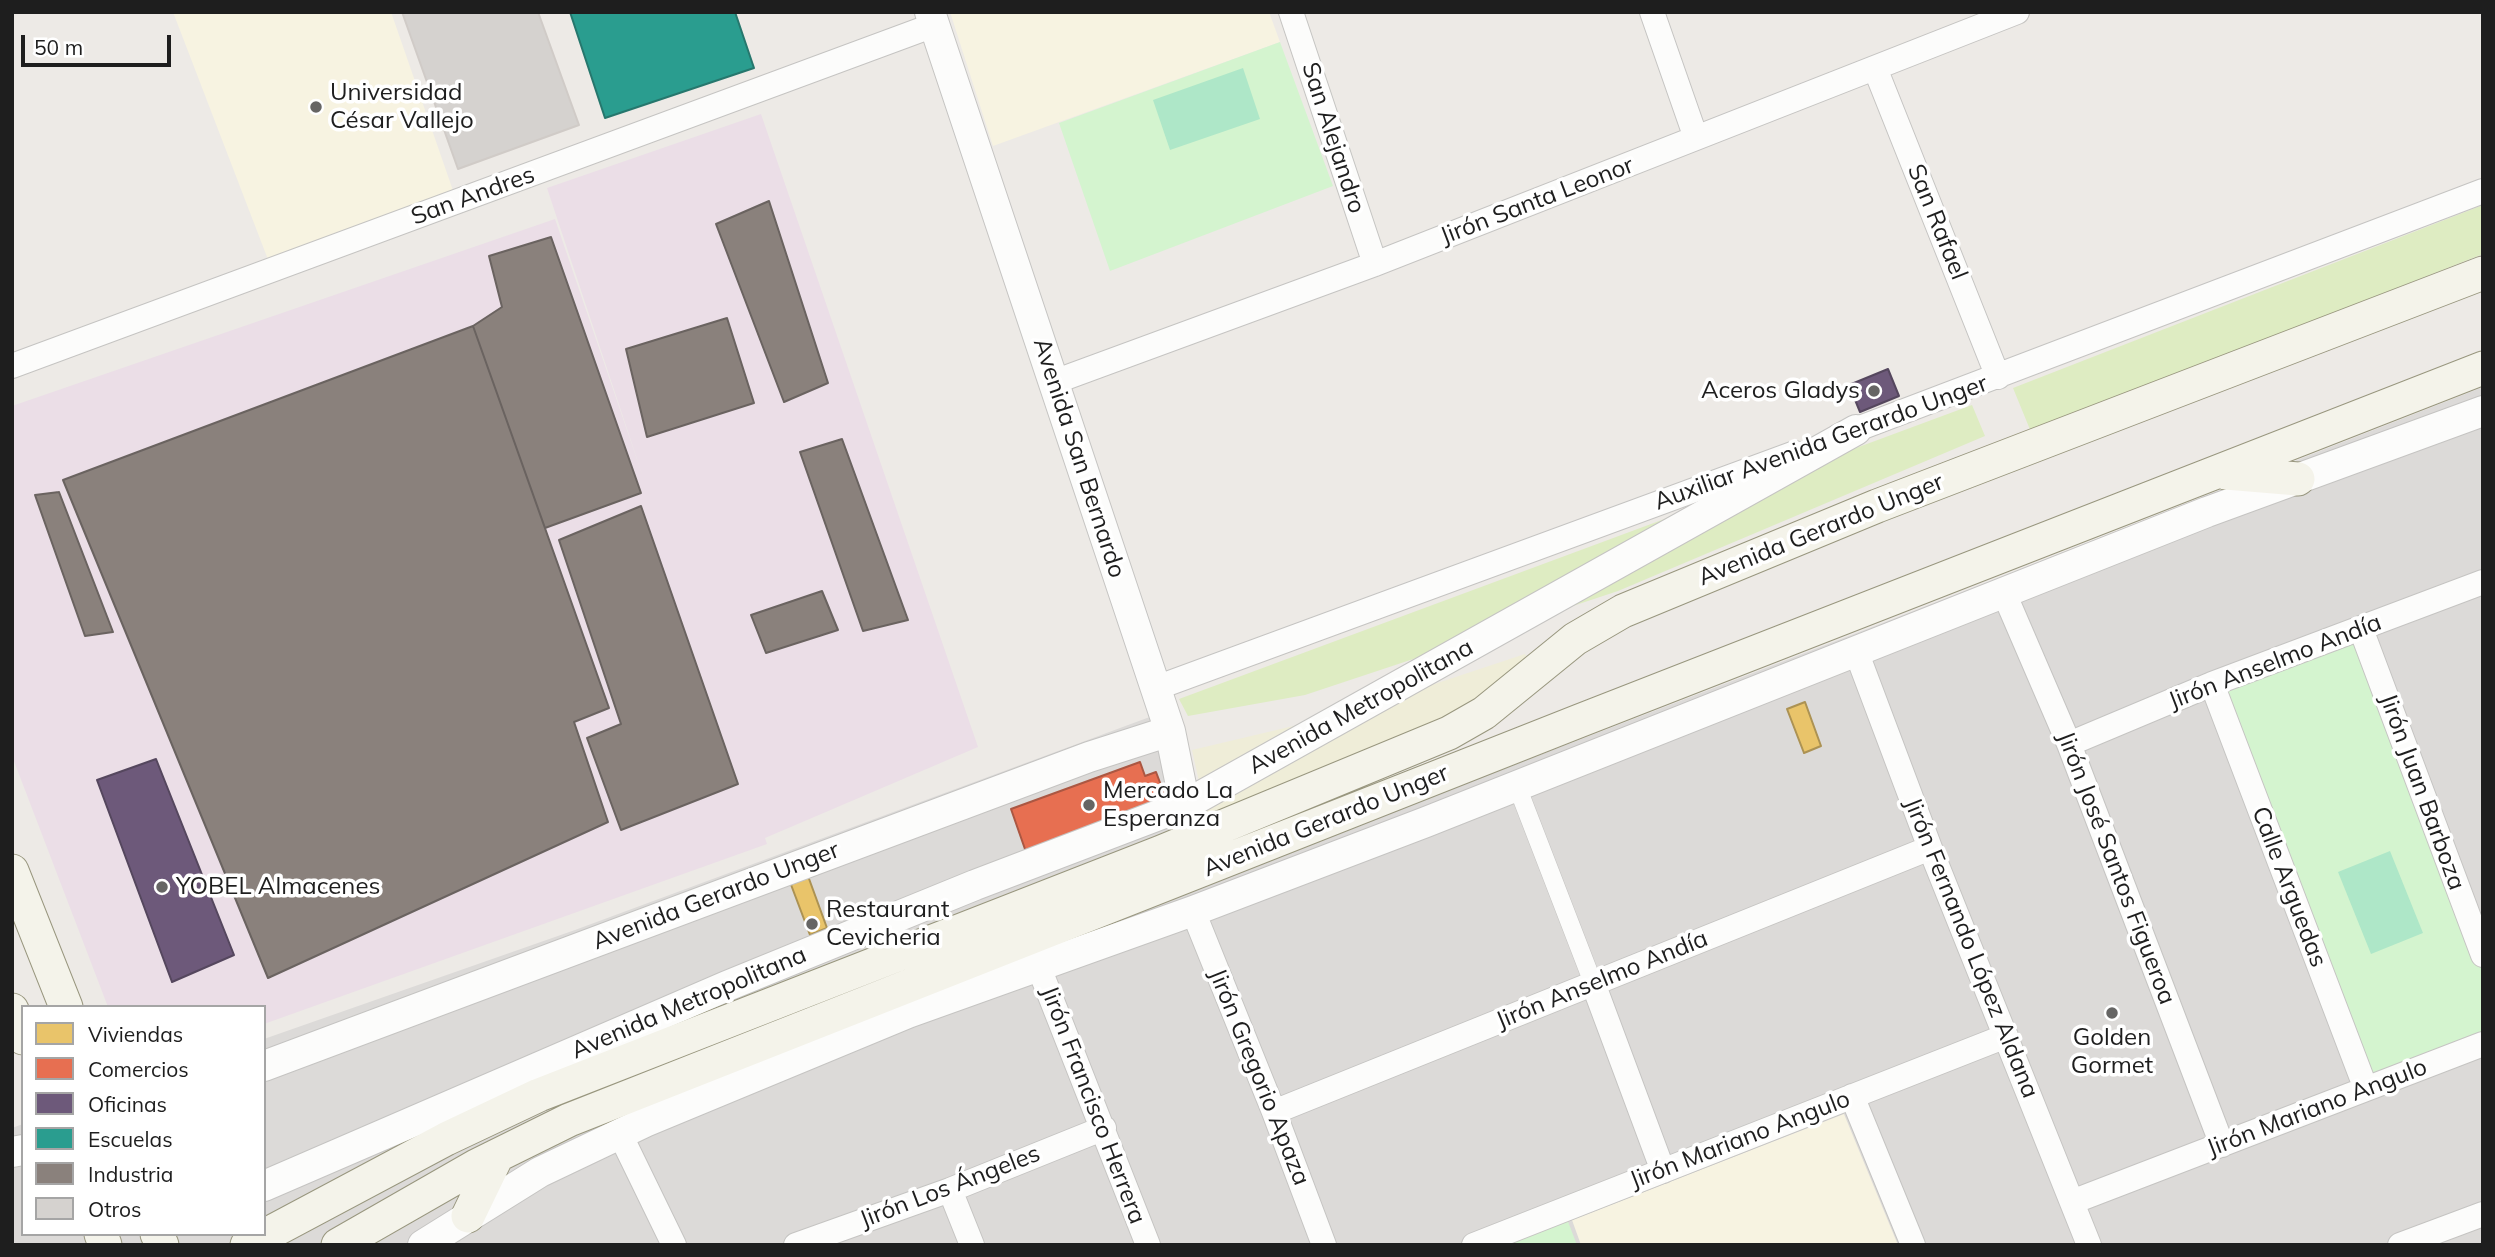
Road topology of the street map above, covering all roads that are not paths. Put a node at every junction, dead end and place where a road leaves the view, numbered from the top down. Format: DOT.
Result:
graph roads {
  1 [pos="1291,12"];
  2 [pos="1652,12"];
  3 [pos="2017,12"];
  4 [pos="932,19"];
  5 [pos="1875,68"];
  6 [pos="1696,138"];
  7 [pos="2483,191"];
  8 [pos="1375,264"];
  9 [pos="2483,273"];
  10 [pos="12,366"];
  11 [pos="2483,368"];
  12 [pos="1998,377"];
  13 [pos="1054,382"];
  14 [pos="2483,411"];
  15 [pos="1856,430"];
  16 [pos="2216,472"];
  17 [pos="2298,479"];
  18 [pos="2483,582"];
  19 [pos="2004,593"];
  20 [pos="2361,629"];
  21 [pos="1856,651"];
  22 [pos="2212,684"];
  23 [pos="1156,688"];
  24 [pos="1170,731"];
  25 [pos="2069,744"];
  26 [pos="1517,786"];
  27 [pos="1185,806"];
  28 [pos="1188,840"];
  29 [pos="1930,848"];
  30 [pos="12,871"];
  31 [pos="1186,876"];
  32 [pos="1193,911"];
  33 [pos="2483,955"];
  34 [pos="1038,965"];
  35 [pos="1593,984"];
  36 [pos="65,1005"];
  37 [pos="12,1010"];
  38 [pos="21,1033"];
  39 [pos="2006,1036"];
  40 [pos="2483,1044"];
  41 [pos="266,1065"];
  42 [pos="2366,1089"];
  43 [pos="1852,1096"];
  44 [pos="1275,1112"];
  45 [pos="1104,1128"];
  46 [pos="620,1134"];
  47 [pos="2222,1145"];
  48 [pos="497,1156"];
  49 [pos="1663,1171"];
  50 [pos="266,1185"];
  51 [pos="950,1190"];
  52 [pos="2073,1202"];
  53 [pos="2483,1214"];
  54 [pos="468,1216"];
  55 [pos="266,1235"];
  56 [pos="264,1236"];
  57 [pos="247,1245"];
  58 [pos="338,1245"];
  59 [pos="423,1245"];
  60 [pos="674,1245"];
  61 [pos="796,1245"];
  62 [pos="972,1245"];
  63 [pos="1148,1245"];
  64 [pos="1324,1245"];
  65 [pos="1474,1245"];
  66 [pos="1913,1245"];
  67 [pos="2089,1245"];
  68 [pos="2400,1245"];
  1 -- 8 [label="street, San Alejandro"];
  2 -- 6 [label="street"];
  3 -- 5 [label="street, Jirón Santa Leonor"];
  4 -- 10 [label="street, San Andres"];
  4 -- 13 [label="street, Avenida San Bernardo"];
  5 -- 6 [label="street, Jirón Santa Leonor"];
  5 -- 12 [label="street, San Rafael"];
  6 -- 8 [label="street, Jirón Santa Leonor"];
  7 -- 12 [label="street, Auxiliar Avenida Gerardo Unger"];
  8 -- 13 [label="street, Jirón Santa Leonor"];
  9 -- 28 [label="main road, Avenida Gerardo Unger"];
  11 -- 16 [label="main road, Avenida Gerardo Unger"];
  12 -- 15 [label="street, Auxiliar Avenida Gerardo Unger"];
  13 -- 23 [label="street, Avenida San Bernardo"];
  14 -- 17 [label="street, Avenida Gerardo Unger"];
  15 -- 23 [label="street, Auxiliar Avenida Gerardo Unger"];
  15 -- 27 [label="street, Avenida Metropolitana"];
  16 -- 17 [label="main road"];
  16 -- 31 [label="main road, Avenida Gerardo Unger"];
  17 -- 19 [label="street, Avenida Gerardo Unger"];
  18 -- 20 [label="street, Jirón Anselmo Andía"];
  19 -- 21 [label="street, Avenida Gerardo Unger"];
  19 -- 25 [label="street, Jirón José Santos Figueroa"];
  20 -- 22 [label="street, Jirón Anselmo Andía"];
  20 -- 33 [label="street, Jirón Juan Barboza"];
  21 -- 26 [label="street, Avenida Gerardo Unger"];
  21 -- 29 [label="street, Jirón Fernando López Aldana"];
  22 -- 25 [label="street, Jirón Anselmo Andía"];
  22 -- 42 [label="street, Calle Arguedas"];
  23 -- 24 [label="street, Avenida San Bernardo"];
  24 -- 27 [label="street, Avenida San Bernardo"];
  24 -- 41 [label="street, Avenida Gerardo Unger"];
  25 -- 47 [label="street, Jirón José Santos Figueroa"];
  26 -- 32 [label="street, Avenida Gerardo Unger"];
  26 -- 35 [label="street"];
  27 -- 28 [label="street, Avenida San Bernardo"];
  27 -- 50 [label="street, Avenida Metropolitana"];
  28 -- 31 [label="street, Avenida San Bernardo"];
  28 -- 55 [label="main road, Avenida Metropolitana"];
  29 -- 35 [label="street, Jirón Anselmo Andía"];
  29 -- 39 [label="street, Jirón Fernando López Aldana"];
  30 -- 36 [label="main road"];
  31 -- 32 [label="street, Avenida San Bernardo"];
  31 -- 48 [label="main road"];
  32 -- 34 [label="street"];
  32 -- 44 [label="street, Jirón Gregorio Apaza"];
  34 -- 45 [label="street, Jirón Francisco Herrera"];
  34 -- 46 [label="street"];
  35 -- 44 [label="street, Jirón Anselmo Andía"];
  35 -- 49 [label="street"];
  37 -- 38 [label="main road"];
  39 -- 43 [label="street, Jirón Mariano Angulo"];
  39 -- 52 [label="street, Jirón Fernando López Aldana"];
  40 -- 42 [label="street, Jirón Mariano Angulo"];
  42 -- 47 [label="street, Jirón Mariano Angulo"];
  43 -- 49 [label="street, Jirón Mariano Angulo"];
  43 -- 66 [label="street"];
  44 -- 64 [label="street, Jirón Gregorio Apaza"];
  45 -- 51 [label="street, Jirón Los Ángeles"];
  45 -- 63 [label="street, Jirón Francisco Herrera"];
  46 -- 54 [label="street"];
  46 -- 60 [label="street"];
  47 -- 52 [label="street, Jirón Mariano Angulo"];
  48 -- 54 [label="main road"];
  48 -- 58 [label="main road"];
  49 -- 65 [label="street, Jirón Mariano Angulo"];
  51 -- 61 [label="street, Jirón Los Ángeles"];
  51 -- 62 [label="street"];
  52 -- 67 [label="street, Jirón Fernando López Aldana"];
  53 -- 68 [label="street"];
  54 -- 59 [label="street"];
  56 -- 57 [label="main road, Avenida Metropolitana"];
}
